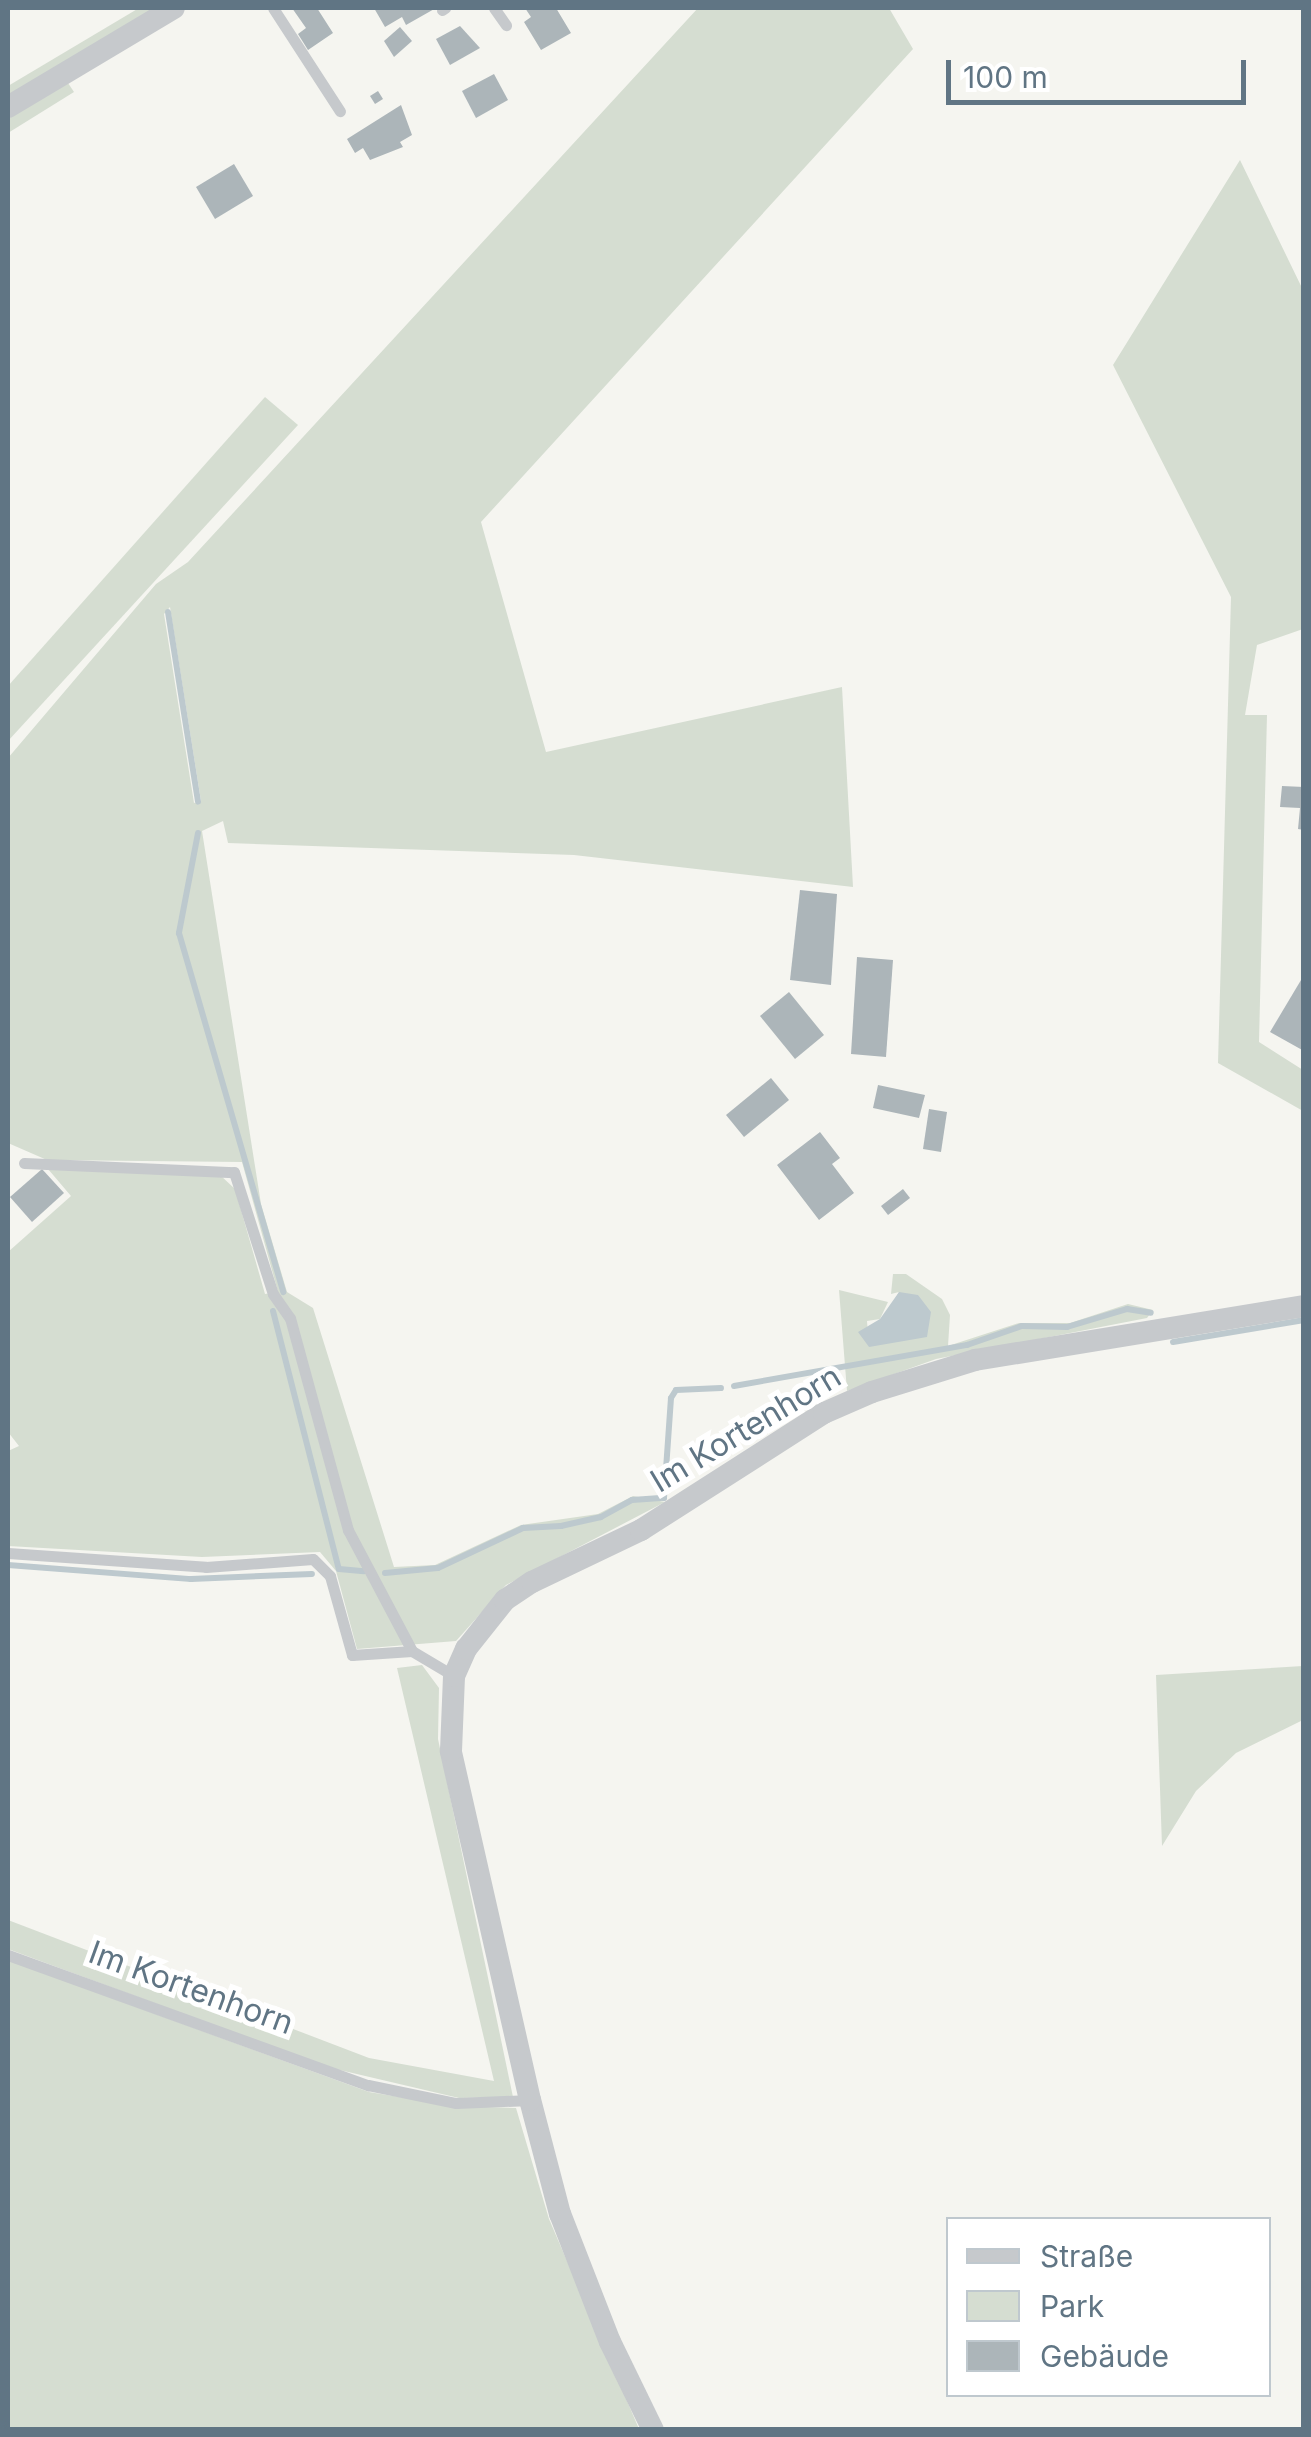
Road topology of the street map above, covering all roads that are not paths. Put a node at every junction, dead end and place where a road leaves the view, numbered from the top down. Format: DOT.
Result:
graph roads {
  1 [pos="174,8"];
  2 [pos="273,8"];
  3 [pos="494,8"];
  4 [pos="506,25"];
  5 [pos="8,107"];
  6 [pos="340,111"];
  7 [pos="24,1164"];
  8 [pos="1304,1306"];
  9 [pos="8,1553"];
  10 [pos="412,1652"];
  11 [pos="454,1676"];
  12 [pos="8,1955"];
  13 [pos="530,2100"];
  14 [pos="653,2430"];
  1 -- 5 [label="street"];
  2 -- 6 [label="lane"];
  3 -- 4 [label="lane"];
  7 -- 10 [label="lane"];
  8 -- 11 [label="street, Im Kortenhorn"];
  9 -- 10 [label="lane"];
  10 -- 11 [label="lane"];
  11 -- 13 [label="street, Im Kortenhorn"];
  12 -- 13 [label="lane, Im Kortenhorn"];
  13 -- 14 [label="street, Im Kortenhorn"];
}
